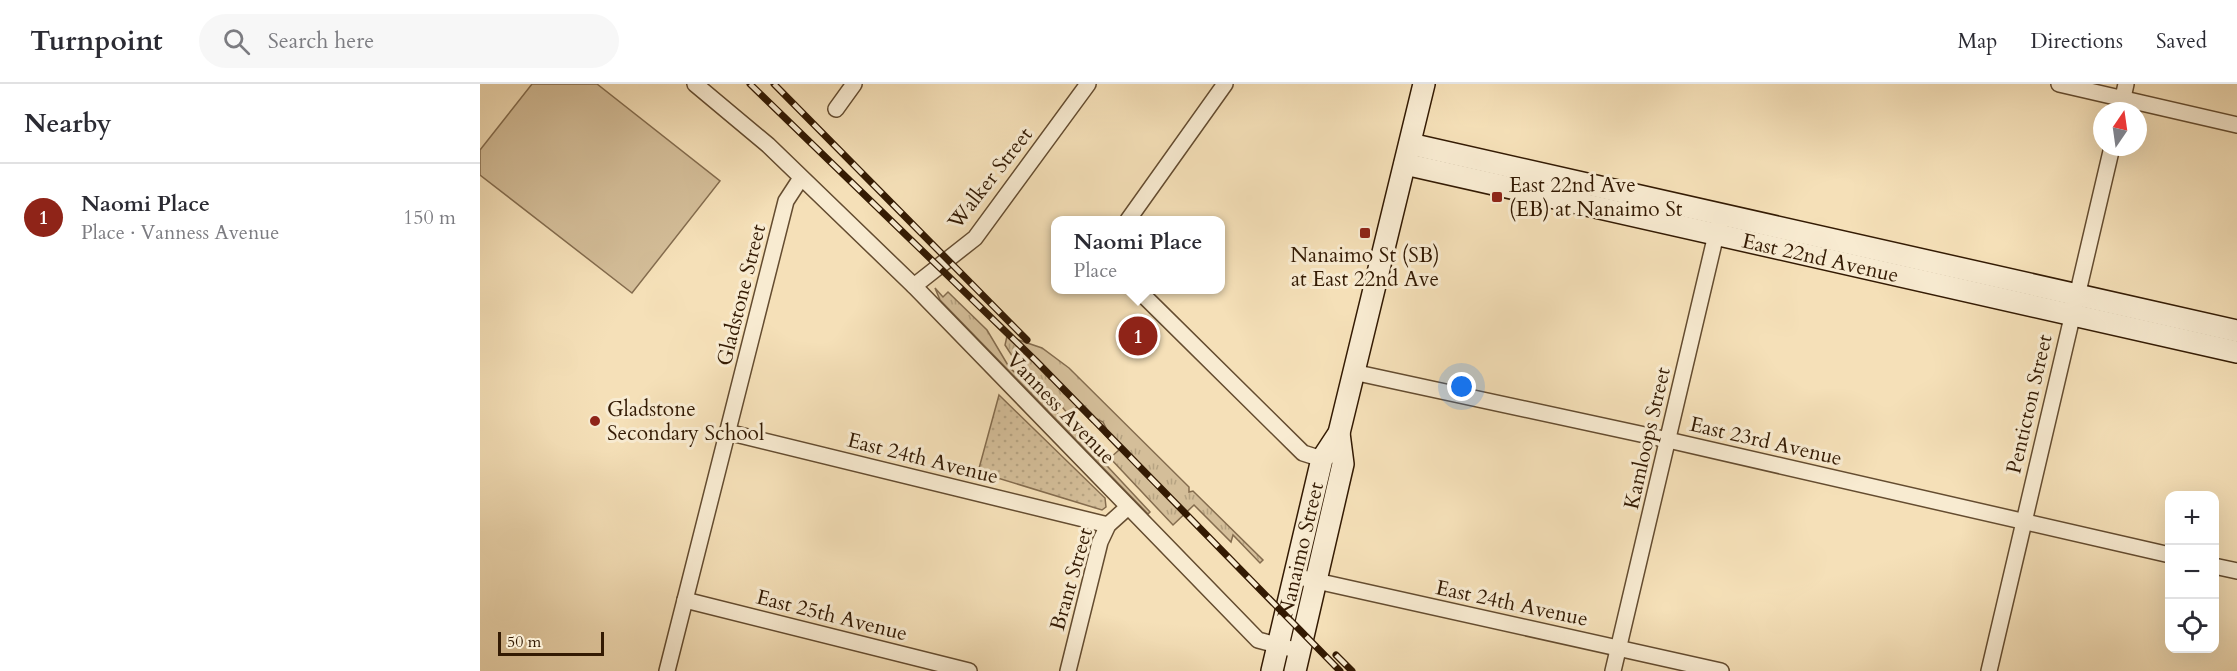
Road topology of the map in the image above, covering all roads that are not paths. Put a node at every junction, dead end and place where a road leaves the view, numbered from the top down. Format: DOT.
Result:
graph roads {
  1 [pos="695,84"];
  2 [pos="854,84"];
  3 [pos="1088,84"];
  4 [pos="1225,84"];
  5 [pos="1424,84"];
  6 [pos="2060,84"];
  7 [pos="2123,98"];
  8 [pos="836,109"];
  9 [pos="2237,125"];
  10 [pos="1407,154"];
  11 [pos="2110,156"];
  12 [pos="801,178"];
  13 [pos="1131,216"];
  14 [pos="1718,224"];
  15 [pos="914,286"];
  16 [pos="1142,294"];
  17 [pos="2074,303"];
  18 [pos="2237,331"];
  19 [pos="2237,352"];
  20 [pos="1353,372"];
  21 [pos="728,432"];
  22 [pos="1339,433"];
  23 [pos="1668,440"];
  24 [pos="1322,459"];
  25 [pos="1128,507"];
  26 [pos="2024,522"];
  27 [pos="1108,525"];
  28 [pos="2165,554"];
  29 [pos="2219,567"];
  30 [pos="2237,571"];
  31 [pos="1294,576"];
  32 [pos="1316,581"];
  33 [pos="685,600"];
  34 [pos="1278,645"];
  35 [pos="1618,648"];
  36 [pos="1297,661"];
  37 [pos="667,671"];
  38 [pos="969,671"];
  39 [pos="1068,671"];
  40 [pos="1272,671"];
  41 [pos="1613,671"];
  42 [pos="1720,671"];
  43 [pos="1989,671"];
  1 -- 12 [label="street, Vanness Avenue"];
  2 -- 8 [label="street"];
  3 -- 15 [label="street, Walker Street"];
  4 -- 13 [label="street"];
  5 -- 10 [label="street, Nanaimo Street"];
  6 -- 7 [label="street"];
  7 -- 9 [label="street"];
  10 -- 14 [label="street, East 22nd Avenue"];
  10 -- 20 [label="street, Nanaimo Street"];
  11 -- 17 [label="street, Penticton Street"];
  12 -- 15 [label="street, Vanness Avenue"];
  12 -- 21 [label="street, Gladstone Street"];
  14 -- 17 [label="street, East 22nd Avenue"];
  14 -- 23 [label="street, Kamloops Street"];
  15 -- 25 [label="street, Vanness Avenue"];
  16 -- 24 [label="street"];
  17 -- 18 [label="street, East 22nd Avenue"];
  17 -- 19 [label="street, East 22nd Avenue"];
  17 -- 26 [label="street, Penticton Street"];
  20 -- 22 [label="street, Nanaimo Street"];
  20 -- 23 [label="street, East 23rd Avenue"];
  21 -- 27 [label="street, East 24th Avenue"];
  21 -- 33 [label="street, Gladstone Street"];
  22 -- 24 [label="street, Nanaimo Street"];
  22 -- 32 [label="street, Nanaimo Street"];
  23 -- 26 [label="street, East 23rd Avenue"];
  23 -- 35 [label="street, Kamloops Street"];
  24 -- 31 [label="street, Nanaimo Street"];
  25 -- 27 [label="street, Brant Street"];
  25 -- 34 [label="street, Vanness Avenue"];
  26 -- 28 [label="street, East 23rd Avenue"];
  26 -- 43 [label="street, Penticton Street"];
  27 -- 39 [label="street, Brant Street"];
  29 -- 30 [label="street"];
  31 -- 32 [label="street, East 24th Avenue"];
  31 -- 34 [label="street, Nanaimo Street"];
  32 -- 35 [label="street, East 24th Avenue"];
  32 -- 36 [label="street, Nanaimo Street"];
  33 -- 37 [label="street, Gladstone Street"];
  33 -- 38 [label="street, East 25th Avenue"];
  34 -- 36 [label="street, Vanness Avenue"];
  34 -- 40 [label="street, Nanaimo Street"];
  35 -- 41 [label="street, Kamloops Street"];
  35 -- 42 [label="street, East 24th Avenue"];
}
